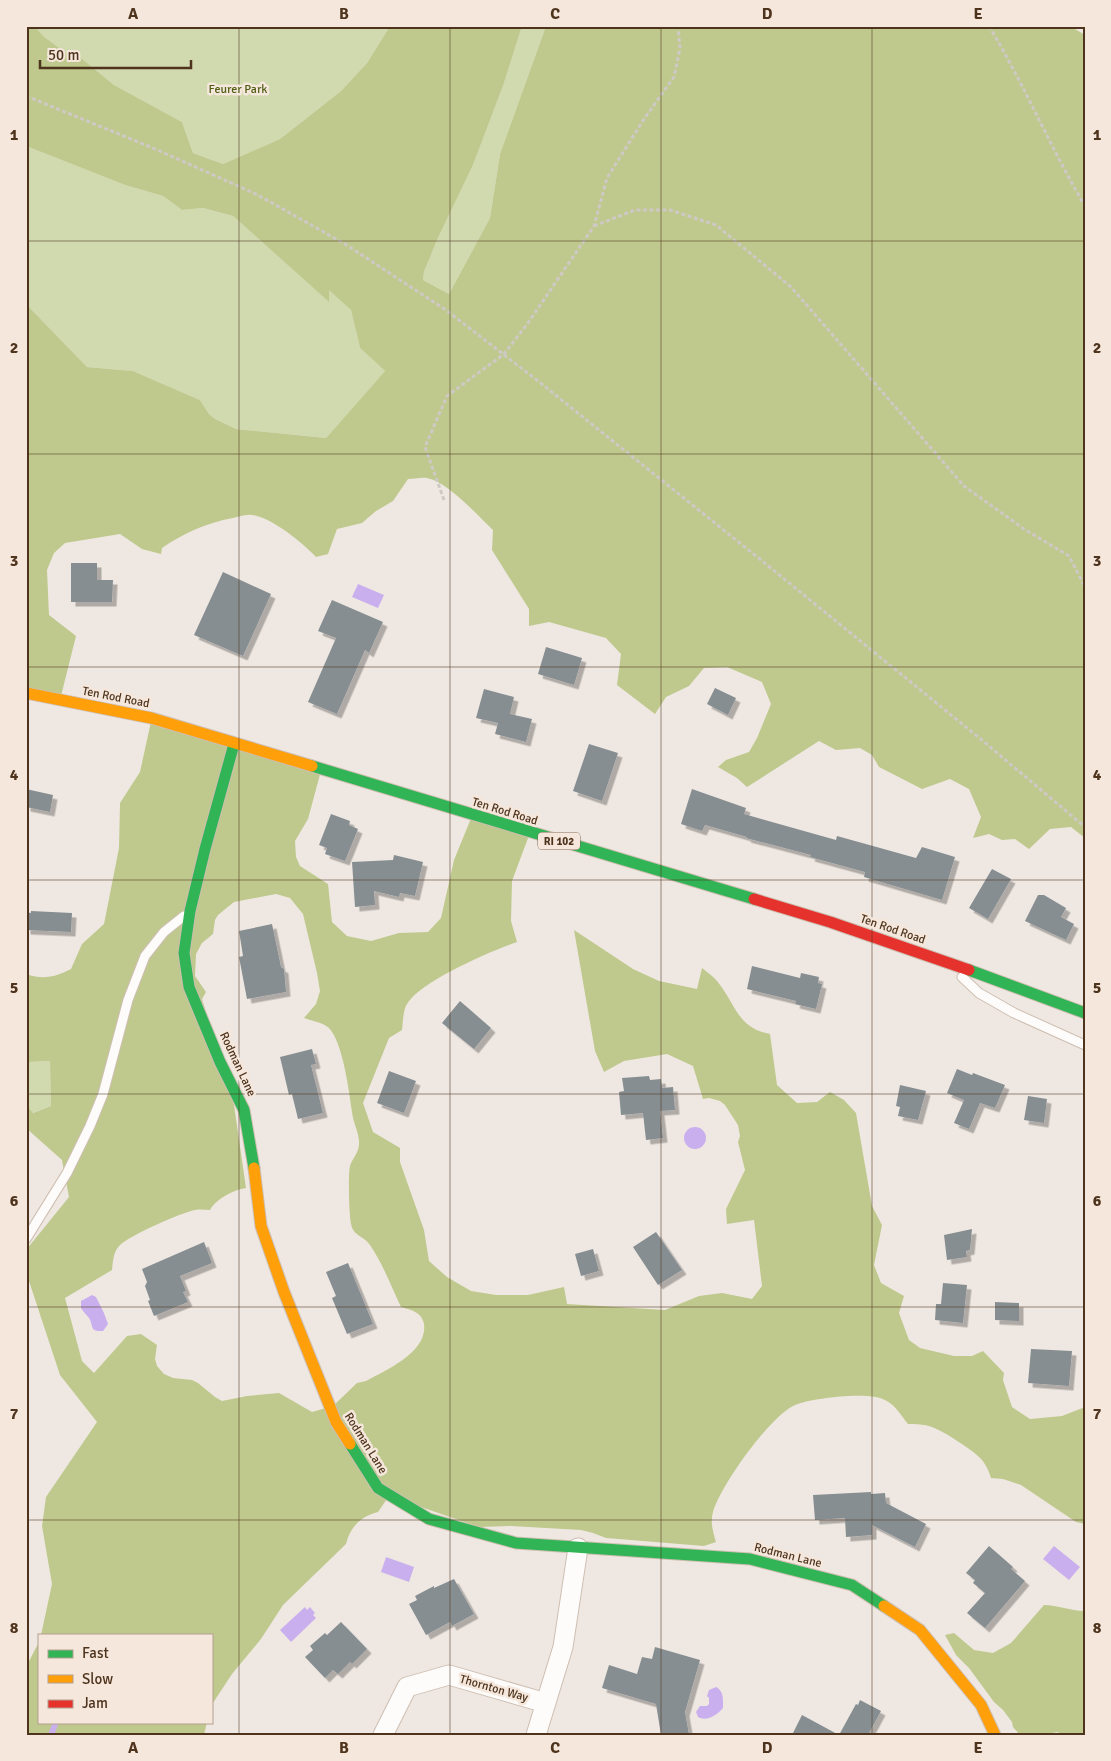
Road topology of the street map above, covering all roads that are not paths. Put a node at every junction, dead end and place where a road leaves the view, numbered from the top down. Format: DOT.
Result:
graph roads {
  1 [pos="26,693"];
  2 [pos="234,744"];
  3 [pos="190,911"];
  4 [pos="945,961"];
  5 [pos="1085,1013"];
  6 [pos="1085,1044"];
  7 [pos="26,1239"];
  8 [pos="578,1548"];
  9 [pos="546,1703"];
  10 [pos="383,1735"];
  11 [pos="536,1735"];
  12 [pos="995,1735"];
  1 -- 2 [label="street, Ten Rod Road / RI 102"];
  2 -- 3 [label="street, Rodman Lane"];
  2 -- 4 [label="street, Ten Rod Road / RI 102"];
  3 -- 7 [label="lane"];
  3 -- 8 [label="street, Rodman Lane"];
  4 -- 5 [label="street, Ten Rod Road / RI 102"];
  4 -- 6 [label="lane"];
  8 -- 9 [label="street"];
  8 -- 12 [label="street, Rodman Lane"];
  9 -- 10 [label="street, Thornton Way"];
  9 -- 11 [label="street"];
}
